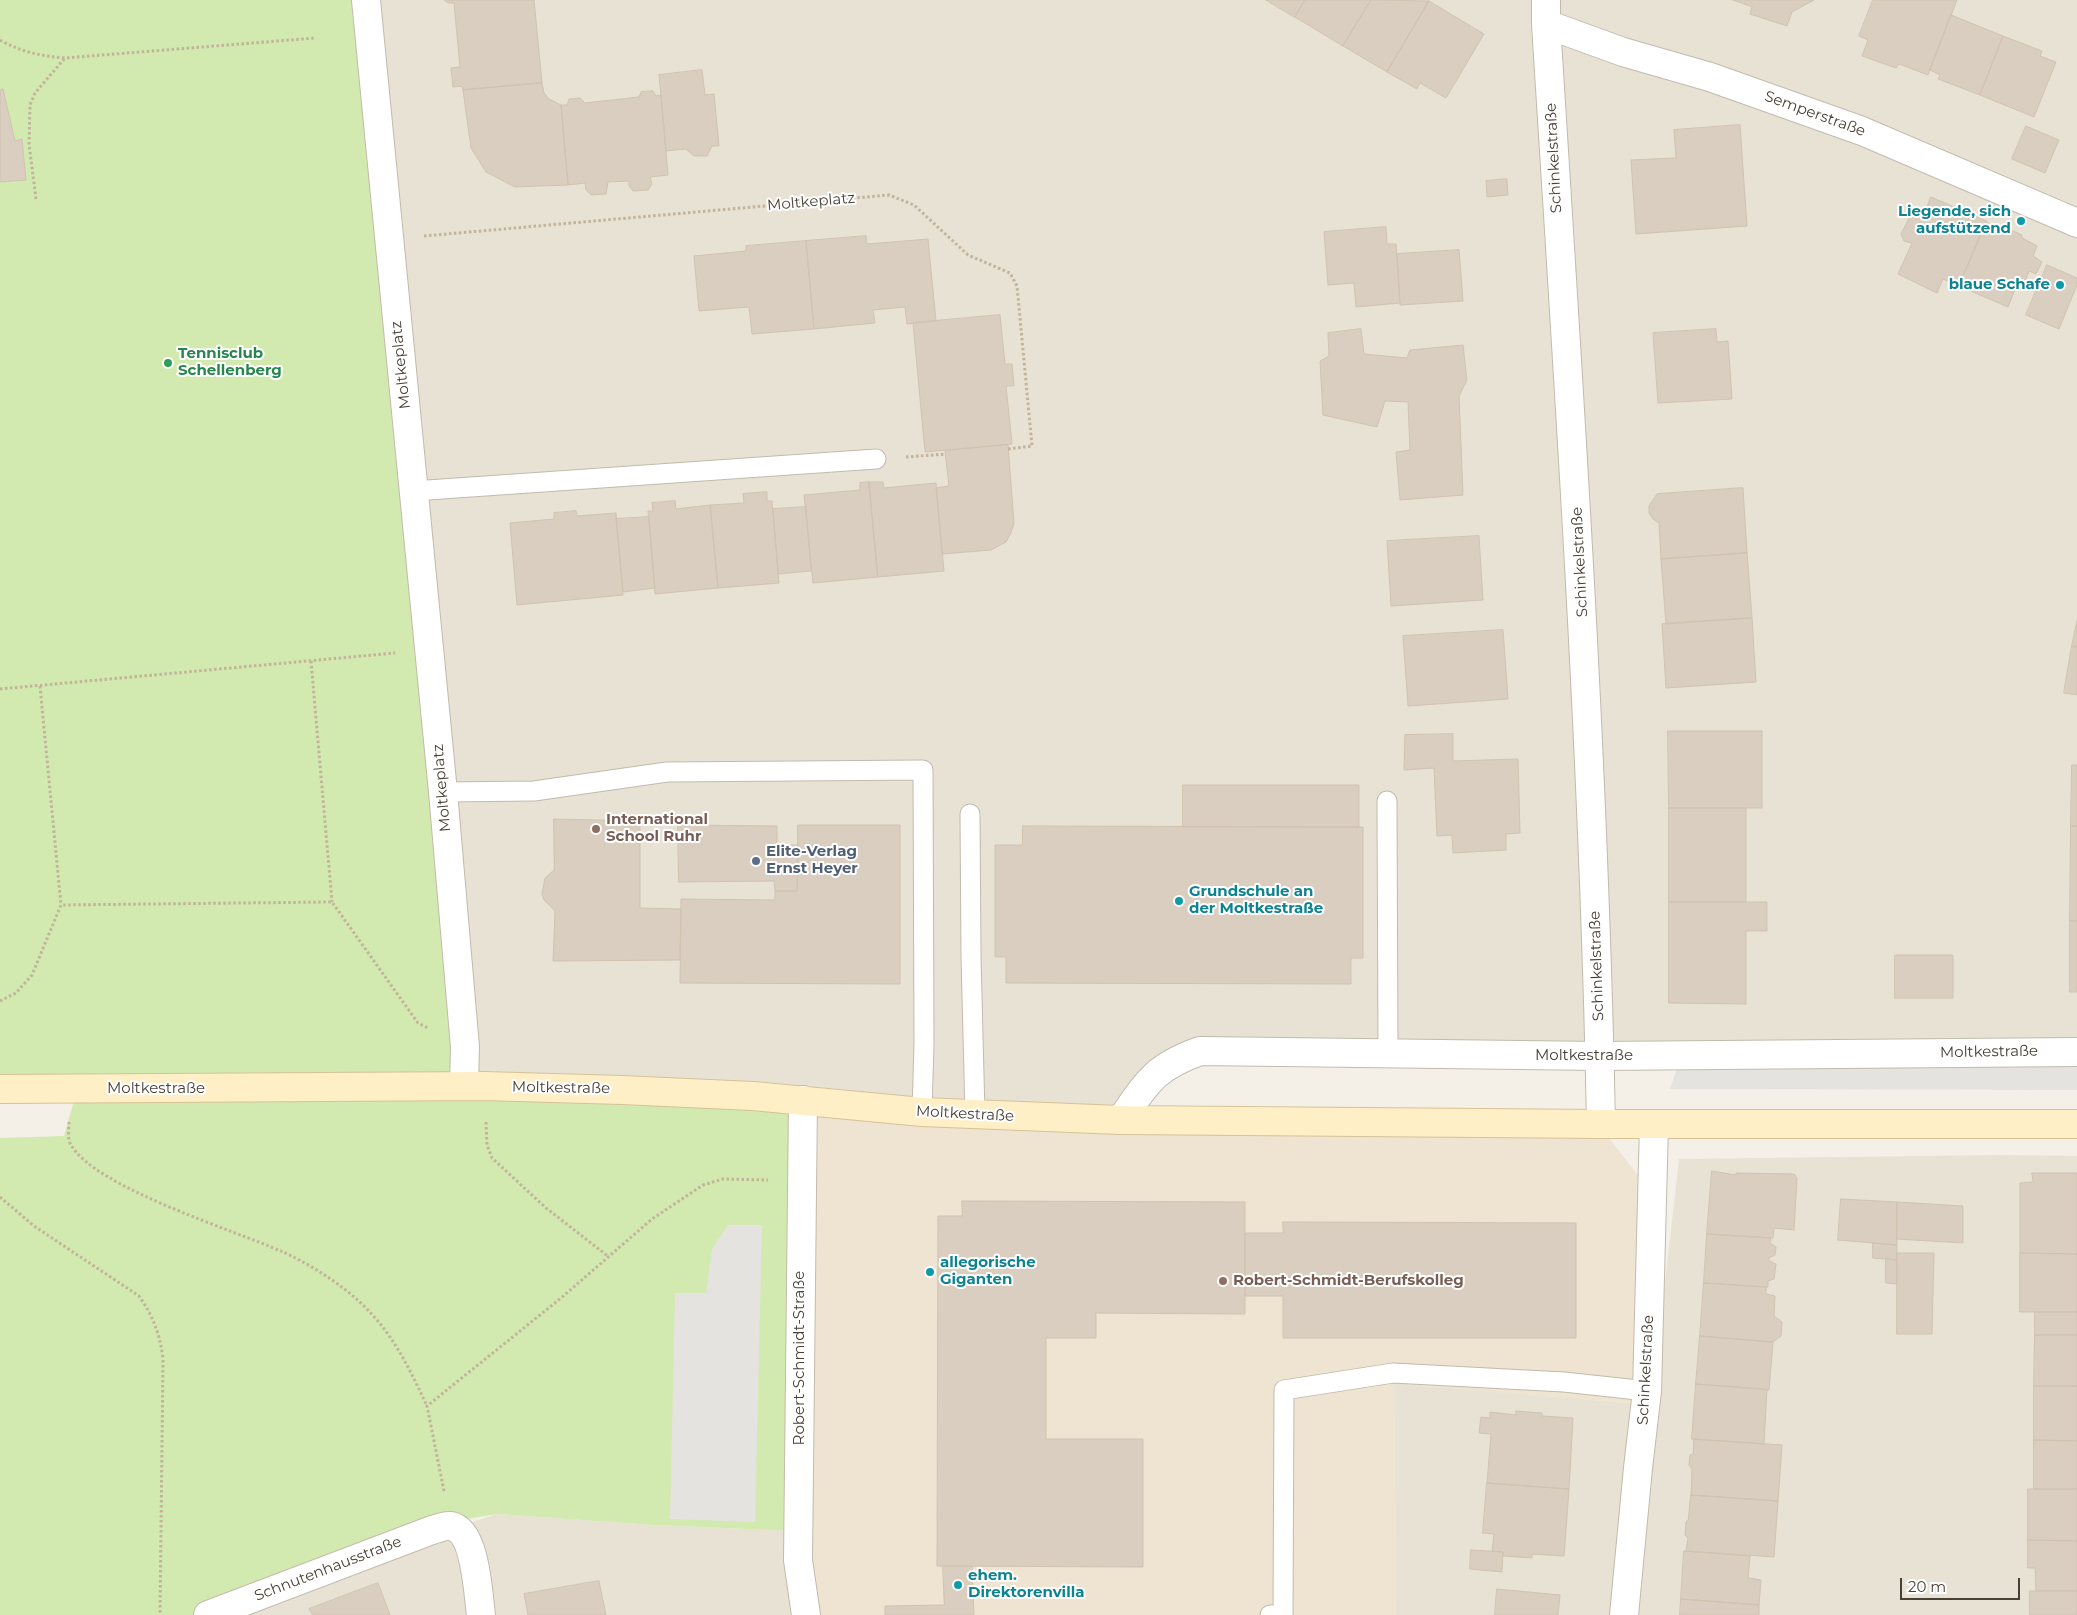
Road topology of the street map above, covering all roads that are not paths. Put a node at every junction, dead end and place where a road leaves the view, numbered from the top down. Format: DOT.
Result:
graph roads {
  1 [pos="366,0"];
  2 [pos="1541,8"];
  3 [pos="2077,223"];
  4 [pos="876,459"];
  5 [pos="413,491"];
  6 [pos="443,792"];
  7 [pos="1388,801"];
  8 [pos="970,814"];
  9 [pos="2077,1052"];
  10 [pos="1388,1054"];
  11 [pos="1600,1056"];
  12 [pos="474,1086"];
  13 [pos="0,1089"];
  14 [pos="803,1100"];
  15 [pos="922,1112"];
  16 [pos="975,1115"];
  17 [pos="1121,1120"];
  18 [pos="1601,1124"];
  19 [pos="1654,1124"];
  20 [pos="2077,1124"];
  21 [pos="1647,1391"];
  22 [pos="208,1615"];
  23 [pos="481,1615"];
  24 [pos="806,1615"];
  25 [pos="1270,1615"];
  26 [pos="1624,1615"];
  1 -- 5 [label="street, Moltkeplatz"];
  2 -- 3 [label="street, Semperstraße"];
  2 -- 11 [label="street, Schinkelstraße"];
  4 -- 5 [label="lane"];
  5 -- 6 [label="street, Moltkeplatz"];
  6 -- 12 [label="street, Moltkeplatz"];
  6 -- 15 [label="lane"];
  7 -- 10 [label="lane"];
  8 -- 16 [label="lane"];
  9 -- 11 [label="street, Moltkestraße"];
  10 -- 11 [label="street, Moltkestraße"];
  10 -- 17 [label="street, Moltkestraße"];
  11 -- 18 [label="street, Schinkelstraße"];
  12 -- 13 [label="street, Moltkestraße"];
  12 -- 14 [label="street, Moltkestraße"];
  14 -- 15 [label="street, Moltkestraße"];
  14 -- 24 [label="street, Robert-Schmidt-Straße"];
  15 -- 16 [label="street, Moltkestraße"];
  16 -- 17 [label="street, Moltkestraße"];
  17 -- 18 [label="street, Moltkestraße"];
  18 -- 19 [label="street, Moltkestraße"];
  19 -- 20 [label="street, Moltkestraße"];
  19 -- 21 [label="street, Schinkelstraße"];
  21 -- 25 [label="lane"];
  21 -- 26 [label="street, Schinkelstraße"];
  22 -- 23 [label="street, Schnutenhausstraße"];
}
